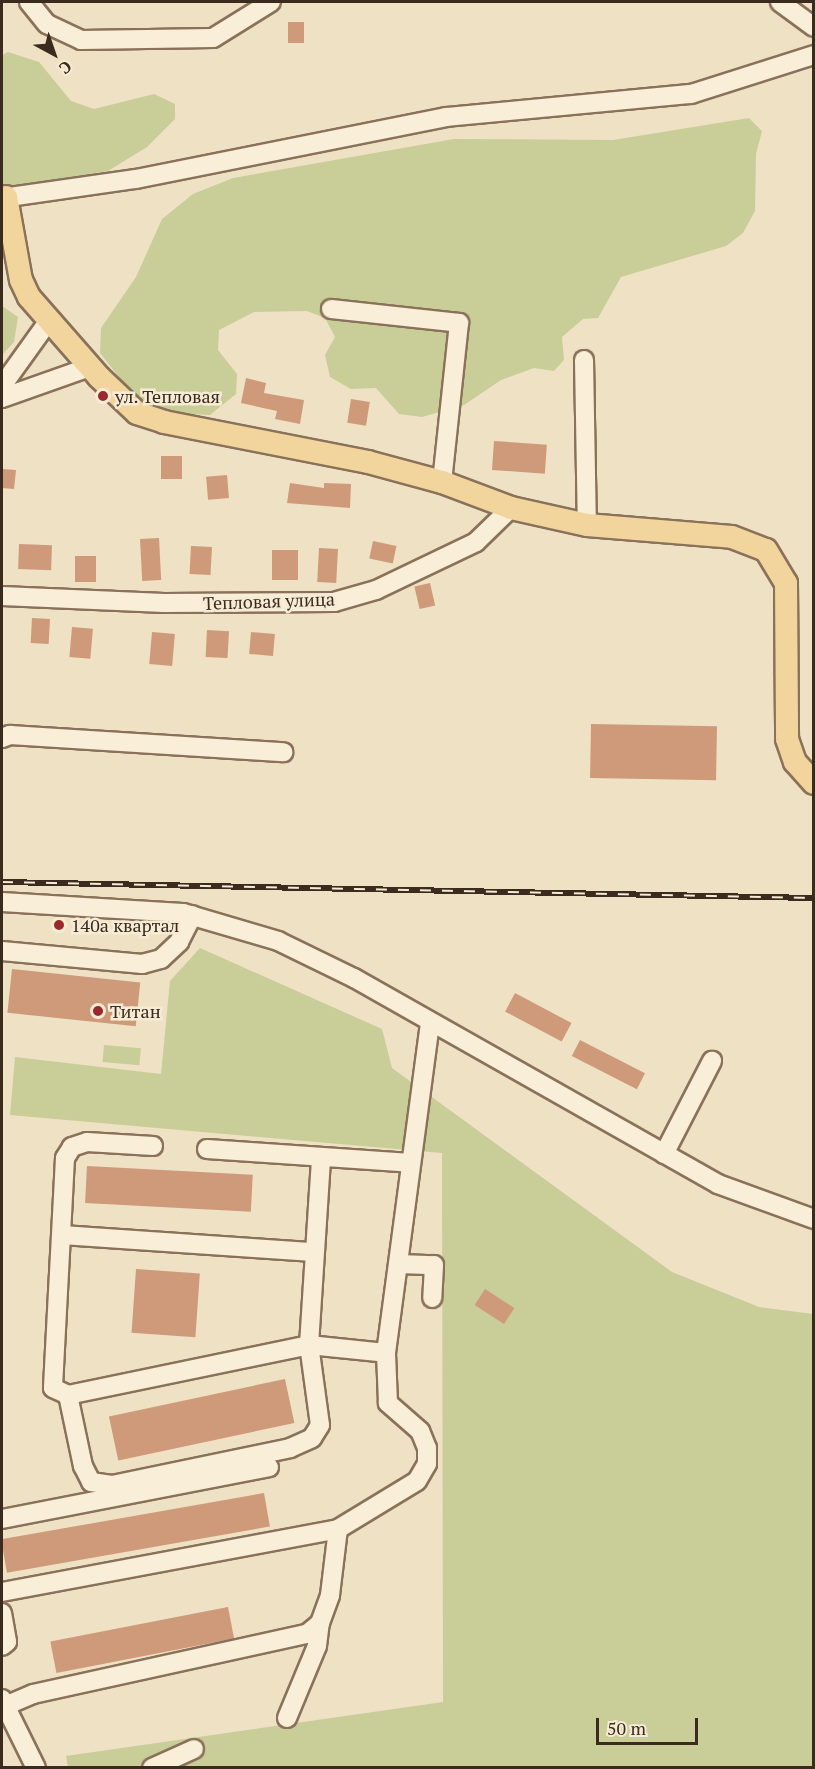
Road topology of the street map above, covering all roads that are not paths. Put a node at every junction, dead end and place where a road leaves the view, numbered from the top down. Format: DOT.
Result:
graph roads {
  1 [pos="29,2"];
  2 [pos="271,2"];
  3 [pos="780,2"];
  4 [pos="813,27"];
  5 [pos="813,55"];
  6 [pos="4,197"];
  7 [pos="331,309"];
  8 [pos="48,322"];
  9 [pos="584,360"];
  10 [pos="90,367"];
  11 [pos="2,386"];
  12 [pos="2,398"];
  13 [pos="442,482"];
  14 [pos="512,508"];
  15 [pos="587,525"];
  16 [pos="2,596"];
  17 [pos="2,738"];
  18 [pos="283,753"];
  19 [pos="813,783"];
  20 [pos="2,902"];
  21 [pos="193,915"];
  22 [pos="2,951"];
  23 [pos="430,1024"];
  24 [pos="712,1061"];
  25 [pos="153,1146"];
  26 [pos="207,1149"];
  27 [pos="664,1154"];
  28 [pos="321,1156"];
  29 [pos="411,1163"];
  30 [pos="813,1219"];
  31 [pos="62,1235"];
  32 [pos="313,1252"];
  33 [pos="399,1264"];
  34 [pos="432,1298"];
  35 [pos="309,1345"];
  36 [pos="386,1353"];
  37 [pos="68,1395"];
  38 [pos="269,1467"];
  39 [pos="2,1519"];
  40 [pos="338,1529"];
  41 [pos="2,1592"];
  42 [pos="2,1613"];
  43 [pos="320,1623"];
  44 [pos="2,1646"];
  45 [pos="7,1701"];
  46 [pos="287,1718"];
  47 [pos="194,1749"];
  48 [pos="36,1767"];
  49 [pos="152,1767"];
  1 -- 2 [label="street"];
  3 -- 4 [label="street"];
  5 -- 6 [label="street"];
  6 -- 8 [label="main road"];
  7 -- 13 [label="street"];
  8 -- 10 [label="main road"];
  8 -- 11 [label="street"];
  9 -- 15 [label="street"];
  10 -- 12 [label="street"];
  10 -- 13 [label="main road"];
  13 -- 14 [label="main road"];
  14 -- 15 [label="main road"];
  14 -- 16 [label="street, Тепловая улица"];
  15 -- 19 [label="main road"];
  17 -- 18 [label="street"];
  20 -- 21 [label="street"];
  21 -- 22 [label="street"];
  21 -- 23 [label="street"];
  23 -- 27 [label="street"];
  23 -- 29 [label="street"];
  24 -- 27 [label="street"];
  25 -- 31 [label="street"];
  26 -- 28 [label="street"];
  27 -- 30 [label="street"];
  28 -- 29 [label="street"];
  28 -- 32 [label="street"];
  29 -- 33 [label="street"];
  31 -- 32 [label="street"];
  31 -- 37 [label="street"];
  32 -- 35 [label="street"];
  33 -- 34 [label="street"];
  33 -- 36 [label="street"];
  35 -- 36 [label="street"];
  35 -- 37 [label="street"];
  35 -- 37 [label="street"];
  36 -- 40 [label="street"];
  38 -- 39 [label="street"];
  40 -- 41 [label="street"];
  40 -- 43 [label="street"];
  42 -- 44 [label="street"];
  43 -- 45 [label="street"];
  43 -- 46 [label="street"];
  45 -- 48 [label="street"];
  47 -- 49 [label="street"];
}
